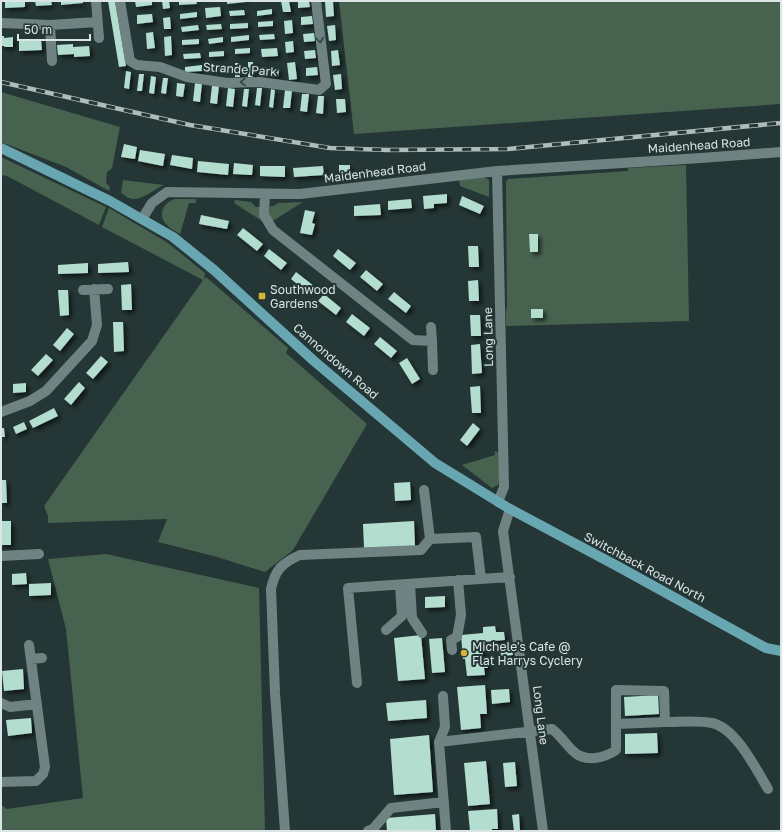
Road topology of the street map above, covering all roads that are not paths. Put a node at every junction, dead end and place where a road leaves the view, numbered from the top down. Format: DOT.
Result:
graph roads {
  1 [pos="96,1"];
  2 [pos="120,1"];
  3 [pos="316,1"];
  4 [pos="97,22"];
  5 [pos="1,23"];
  6 [pos="50,25"];
  7 [pos="99,38"];
  8 [pos="52,61"];
  9 [pos="1,148"];
  10 [pos="781,152"];
  11 [pos="497,171"];
  12 [pos="264,194"];
  13 [pos="142,219"];
  14 [pos="108,289"];
  15 [pos="83,290"];
  16 [pos="94,290"];
  17 [pos="431,327"];
  18 [pos="432,341"];
  19 [pos="433,370"];
  20 [pos="1,412"];
  21 [pos="424,490"];
  22 [pos="498,502"];
  23 [pos="510,509"];
  24 [pos="430,539"];
  25 [pos="39,554"];
  26 [pos="1,556"];
  27 [pos="510,577"];
  28 [pos="481,579"];
  29 [pos="458,580"];
  30 [pos="405,584"];
  31 [pos="386,630"];
  32 [pos="422,633"];
  33 [pos="29,645"];
  34 [pos="452,650"];
  35 [pos="781,651"];
  36 [pos="42,658"];
  37 [pos="31,659"];
  38 [pos="357,683"];
  39 [pos="444,696"];
  40 [pos="1,703"];
  41 [pos="37,704"];
  42 [pos="665,722"];
  43 [pos="616,724"];
  44 [pos="530,731"];
  45 [pos="439,742"];
  46 [pos="1,782"];
  47 [pos="768,789"];
  48 [pos="444,802"];
  49 [pos="285,831"];
  50 [pos="368,831"];
  51 [pos="446,831"];
  52 [pos="543,831"];
  1 -- 4 [label="street"];
  3 -- 2 [label="street, Strande Park, one-way"];
  4 -- 6 [label="street"];
  4 -- 7 [label="street"];
  5 -- 6 [label="street"];
  6 -- 8 [label="street"];
  9 -- 13 [label="main road"];
  10 -- 11 [label="street, Maidenhead Road"];
  11 -- 12 [label="street, Maidenhead Road"];
  11 -- 22 [label="street, Long Lane"];
  12 -- 13 [label="street, Maidenhead Road"];
  12 -- 18 [label="street"];
  13 -- 22 [label="main road, Cannondown Road"];
  14 -- 16 [label="street"];
  15 -- 16 [label="street"];
  16 -- 20 [label="street"];
  17 -- 18 [label="street"];
  18 -- 19 [label="street"];
  21 -- 24 [label="street"];
  22 -- 23 [label="main road, Switchback Road North"];
  23 -- 27 [label="street, Long Lane"];
  23 -- 35 [label="main road, Switchback Road North"];
  24 -- 28 [label="street"];
  24 -- 49 [label="street"];
  25 -- 26 [label="street"];
  27 -- 28 [label="street"];
  27 -- 44 [label="street, Long Lane"];
  28 -- 29 [label="street"];
  29 -- 30 [label="street"];
  29 -- 34 [label="street"];
  30 -- 31 [label="street"];
  30 -- 32 [label="street"];
  30 -- 38 [label="street"];
  33 -- 37 [label="street"];
  36 -- 37 [label="street"];
  37 -- 41 [label="street"];
  39 -- 45 [label="street"];
  40 -- 41 [label="street"];
  41 -- 46 [label="street"];
  42 -- 43 [label="street"];
  42 -- 43 [label="street"];
  42 -- 47 [label="street"];
  43 -- 44 [label="street"];
  44 -- 45 [label="street"];
  44 -- 52 [label="street, Long Lane"];
  45 -- 48 [label="street"];
  48 -- 50 [label="street"];
  48 -- 51 [label="street"];
}
